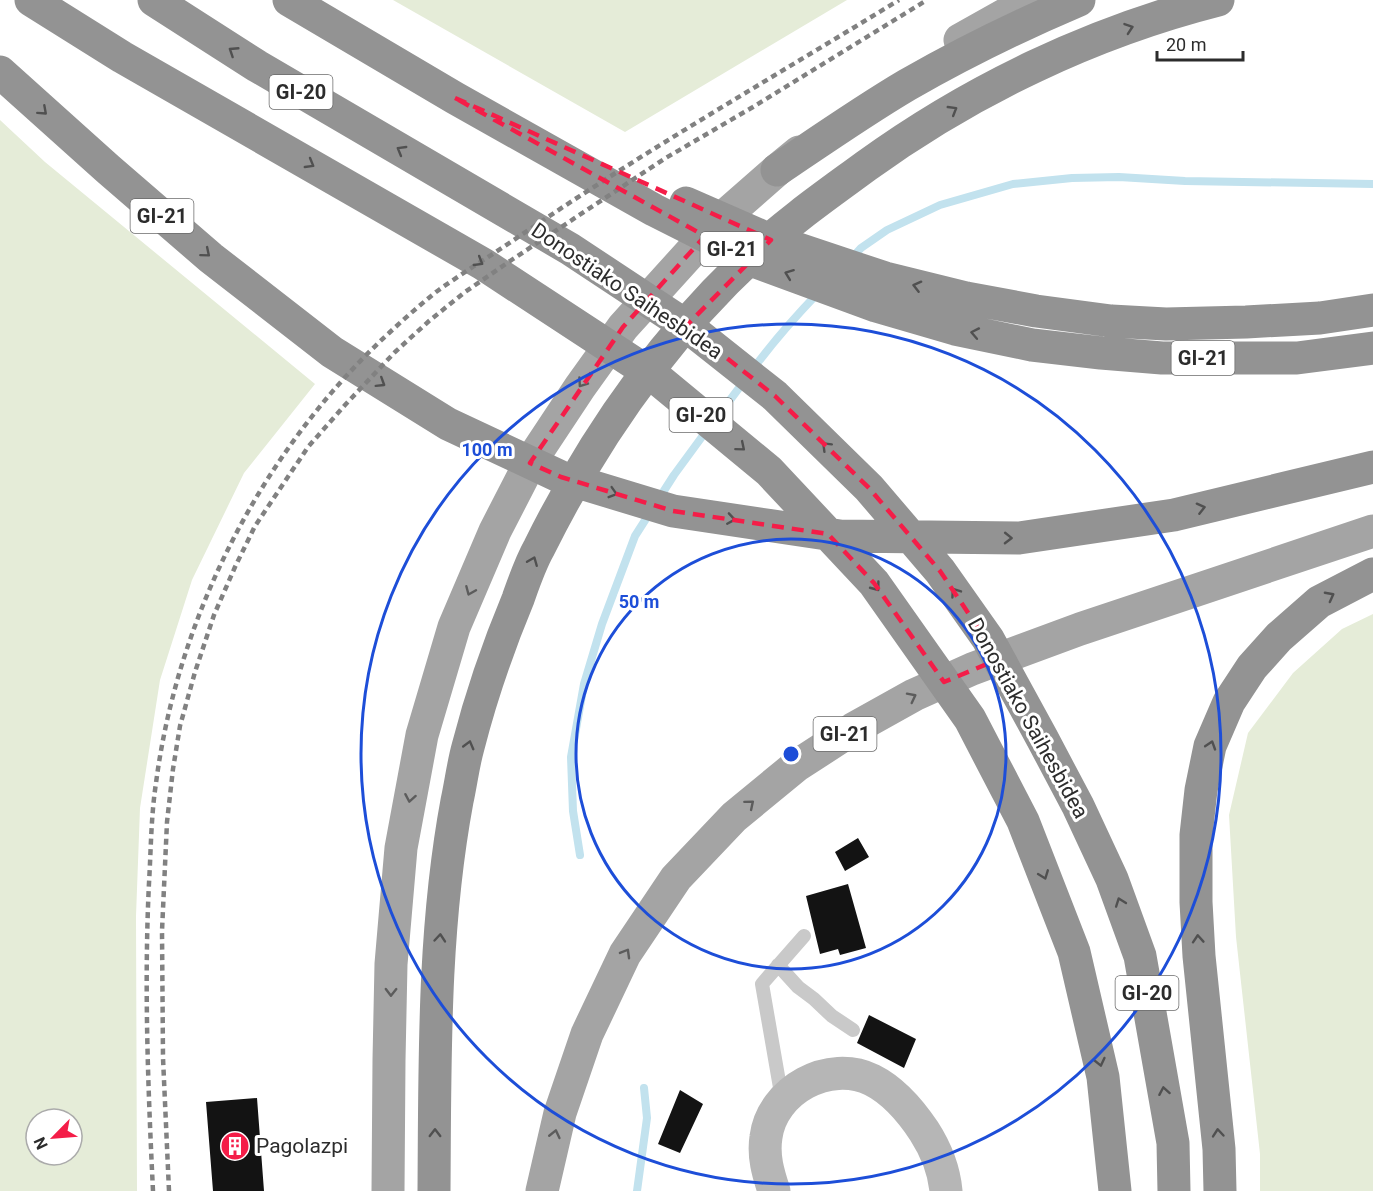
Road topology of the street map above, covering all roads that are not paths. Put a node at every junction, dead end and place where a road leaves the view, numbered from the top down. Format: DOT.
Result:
graph roads {
  1 [pos="31,0"];
  2 [pos="154,0"];
  3 [pos="289,0"];
  4 [pos="1031,0"];
  5 [pos="1079,0"];
  6 [pos="1218,0"];
  7 [pos="0,72"];
  8 [pos="455,99"];
  9 [pos="777,170"];
  10 [pos="1373,310"];
  11 [pos="1373,348"];
  12 [pos="1373,450"];
  13 [pos="1373,467"];
  14 [pos="1314,480"];
  15 [pos="1373,531"];
  16 [pos="1373,574"];
  17 [pos="804,936"];
  18 [pos="778,965"];
  19 [pos="853,1030"];
  20 [pos="783,1101"];
  21 [pos="388,1191"];
  22 [pos="434,1191"];
  23 [pos="542,1191"];
  24 [pos="774,1191"];
  25 [pos="946,1191"];
  26 [pos="1114,1191"];
  27 [pos="1174,1191"];
  28 [pos="1220,1191"];
  1 -- 26 [label="highway, GI-20, one-way"];
  27 -- 2 [label="highway, Donostiako Saihesbidea / GI-20, one-way"];
  3 -- 8 [label="highway, GI-21"];
  4 -- 9 [label="main road, GI-21"];
  5 -- 9 [label="highway"];
  22 -- 6 [label="highway, one-way"];
  7 -- 14 [label="highway, GI-21, one-way"];
  10 -- 8 [label="highway, one-way"];
  11 -- 8 [label="highway, GI-21, one-way"];
  9 -- 21 [label="main road, GI-21, one-way"];
  12 -- 14 [label="highway"];
  13 -- 14 [label="highway, GI-21"];
  23 -- 15 [label="main road, GI-21, one-way"];
  28 -- 16 [label="highway, one-way"];
  17 -- 18 [label="lane"];
  18 -- 19 [label="lane"];
  18 -- 20 [label="lane"];
  20 -- 24 [label="main road"];
  20 -- 25 [label="main road"];
}
